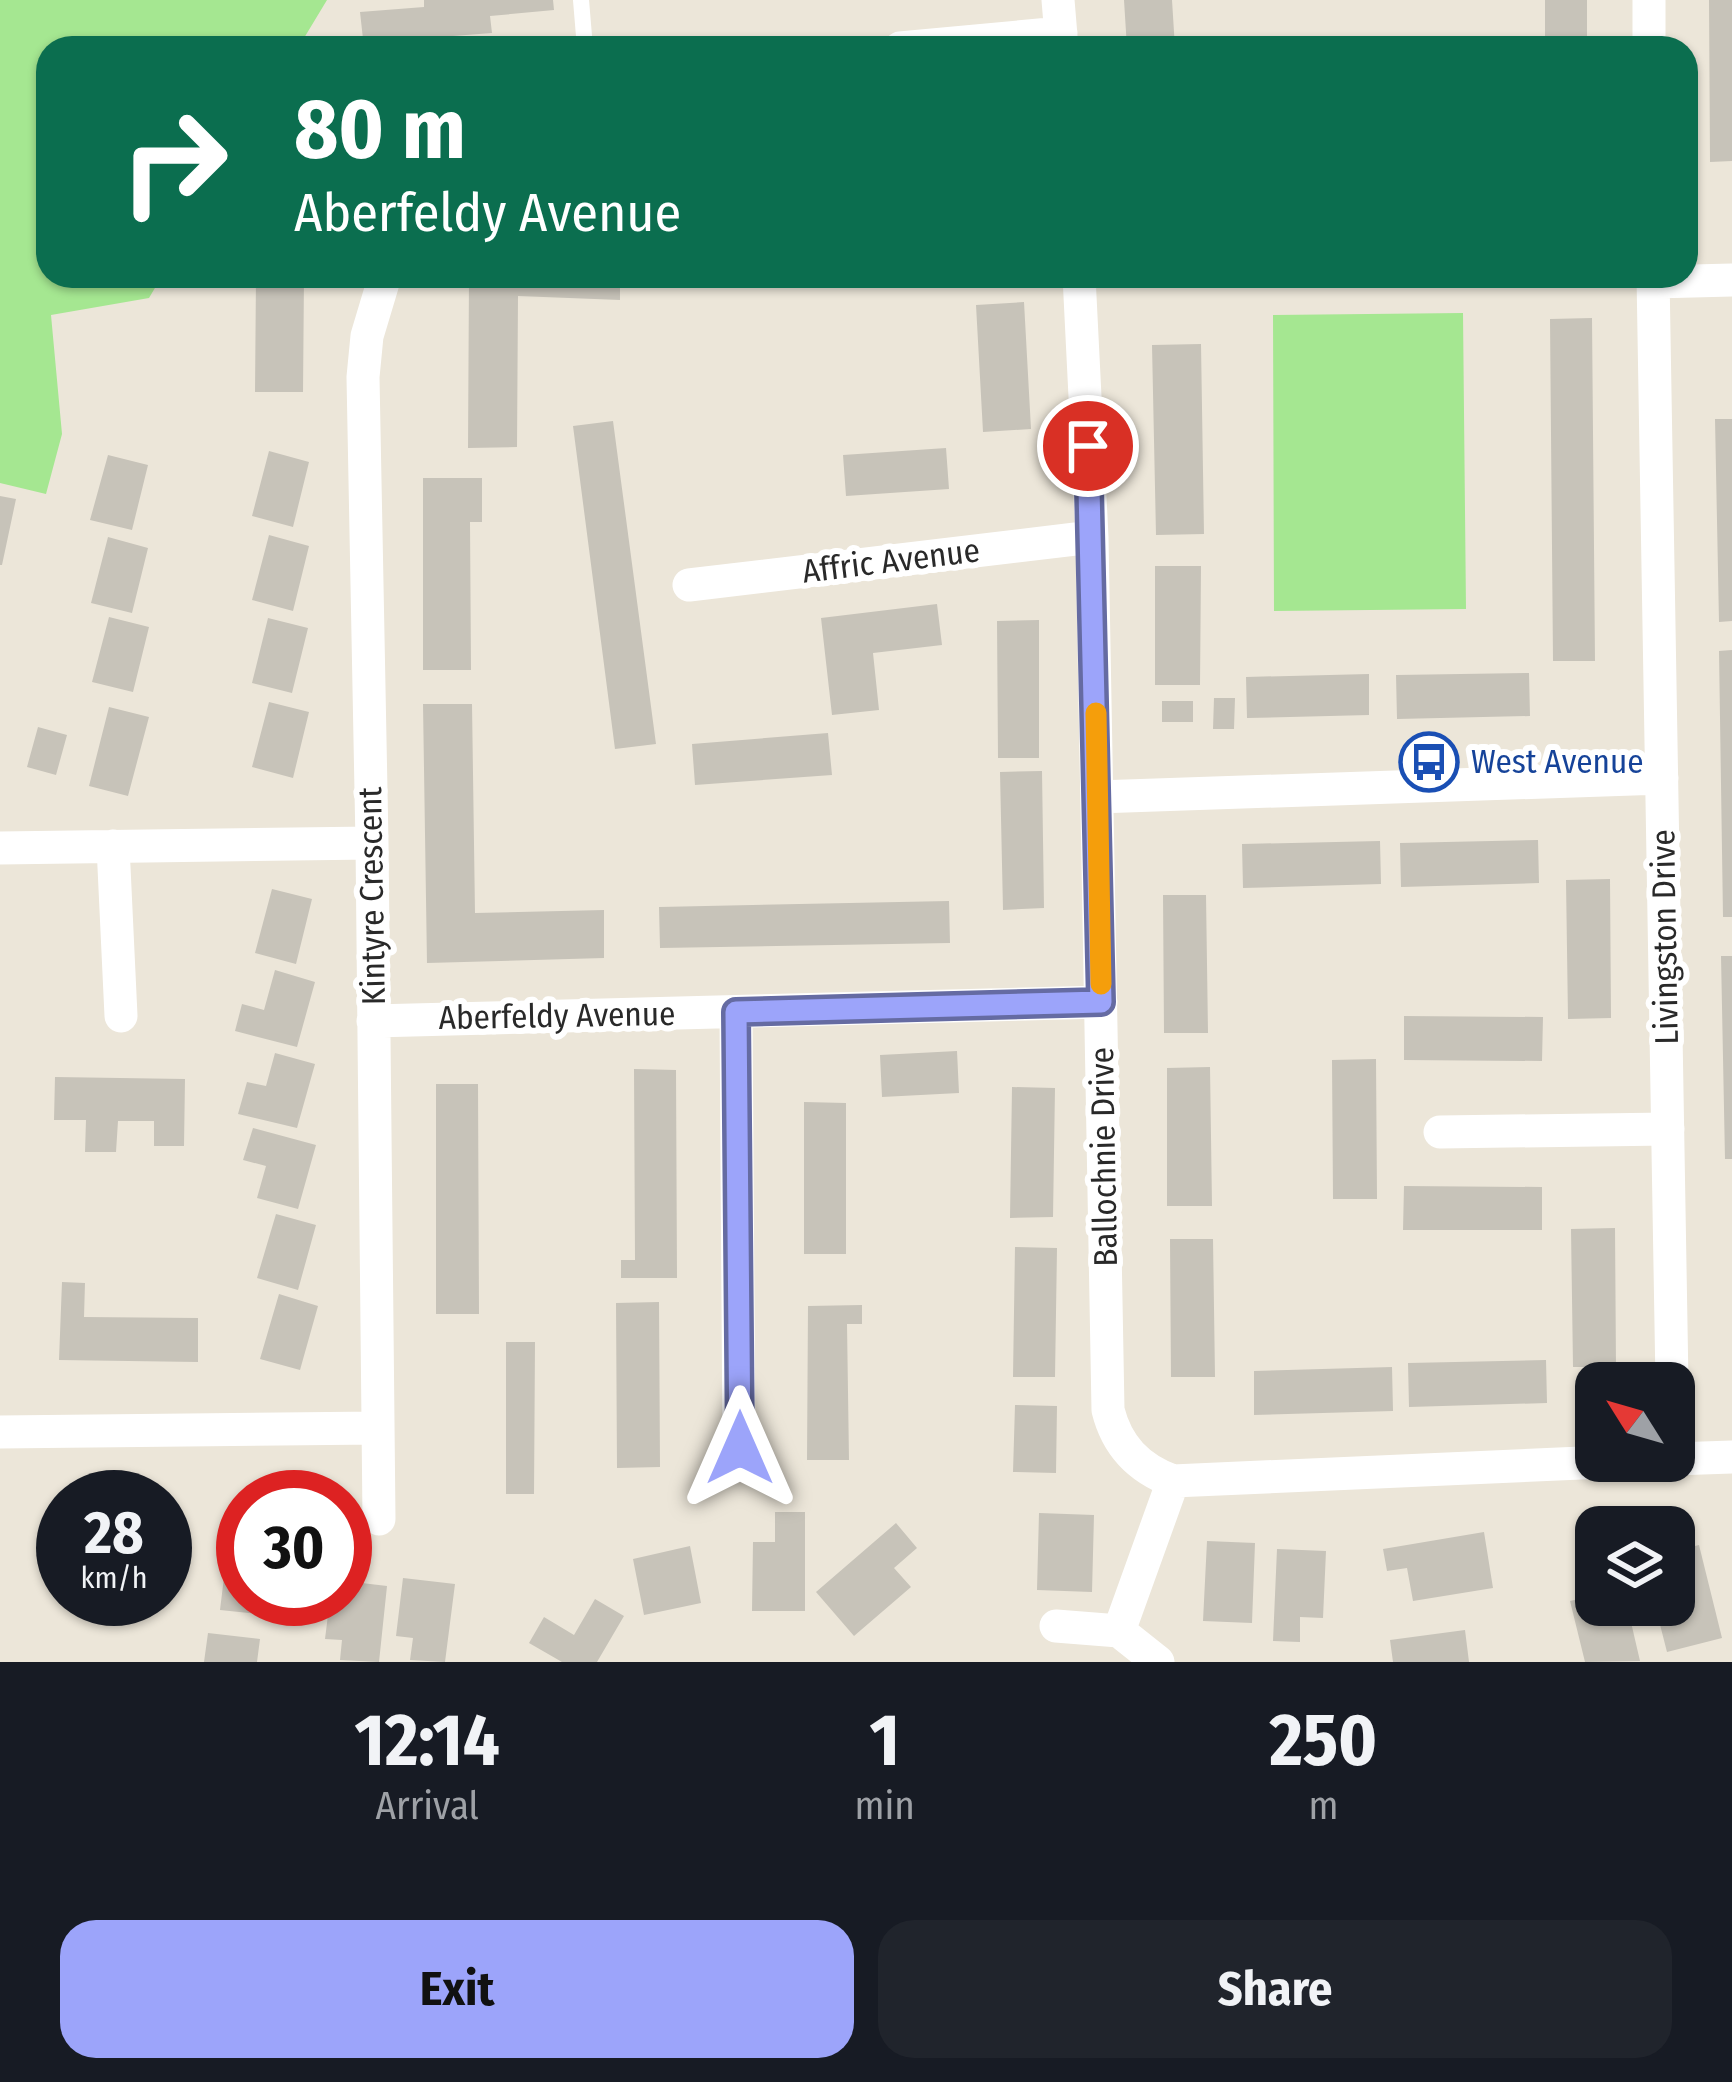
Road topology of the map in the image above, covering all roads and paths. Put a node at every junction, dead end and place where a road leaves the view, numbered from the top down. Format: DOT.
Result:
graph roads {
  1 [pos="581,0"];
  2 [pos="1648,0"];
  3 [pos="1060,27"];
  4 [pos="584,36"];
  5 [pos="991,36"];
  6 [pos="1649,36"];
  7 [pos="1698,280"];
  8 [pos="1732,280"];
  9 [pos="381,288"];
  10 [pos="1080,288"];
  11 [pos="1654,288"];
  12 [pos="1092,537"];
  13 [pos="689,585"];
  14 [pos="1662,778"];
  15 [pos="1097,797"];
  16 [pos="373,843"];
  17 [pos="113,846"];
  18 [pos="0,848"];
  19 [pos="1101,1002"];
  20 [pos="736,1012"];
  21 [pos="121,1016"];
  22 [pos="373,1021"];
  23 [pos="1668,1129"];
  24 [pos="1439,1132"];
  25 [pos="1672,1362"];
  26 [pos="378,1428"];
  27 [pos="0,1432"];
  28 [pos="740,1448"];
  29 [pos="1732,1457"];
  30 [pos="1695,1458"];
  31 [pos="1575,1463"];
  32 [pos="1173,1481"];
  33 [pos="379,1520"];
  34 [pos="1056,1626"];
  35 [pos="1119,1631"];
  36 [pos="1158,1662"];
  1 -- 4 [label="lane"];
  2 -- 6 [label="street"];
  3 -- 5 [label="street"];
  7 -- 8 [label="street"];
  9 -- 16 [label="street, Kintyre Crescent"];
  10 -- 12 [label="street, Ballochnie Drive"];
  11 -- 14 [label="street, Livingston Drive"];
  12 -- 13 [label="street, Affric Avenue"];
  12 -- 15 [label="street, Ballochnie Drive"];
  14 -- 15 [label="street"];
  14 -- 23 [label="street, Livingston Drive"];
  15 -- 19 [label="street, Ballochnie Drive"];
  16 -- 17 [label="street"];
  16 -- 22 [label="street, Kintyre Crescent"];
  17 -- 18 [label="street"];
  17 -- 21 [label="street"];
  19 -- 20 [label="street, Aberfeldy Avenue"];
  19 -- 32 [label="street, Ballochnie Drive"];
  20 -- 22 [label="street, Aberfeldy Avenue"];
  20 -- 28 [label="street"];
  22 -- 26 [label="street, Kintyre Crescent"];
  23 -- 24 [label="street"];
  23 -- 25 [label="street, Livingston Drive"];
  26 -- 27 [label="street"];
  26 -- 33 [label="street, Kintyre Crescent"];
  29 -- 30 [label="street"];
  31 -- 32 [label="street"];
  32 -- 35 [label="street"];
  34 -- 35 [label="street"];
  35 -- 36 [label="street"];
}
